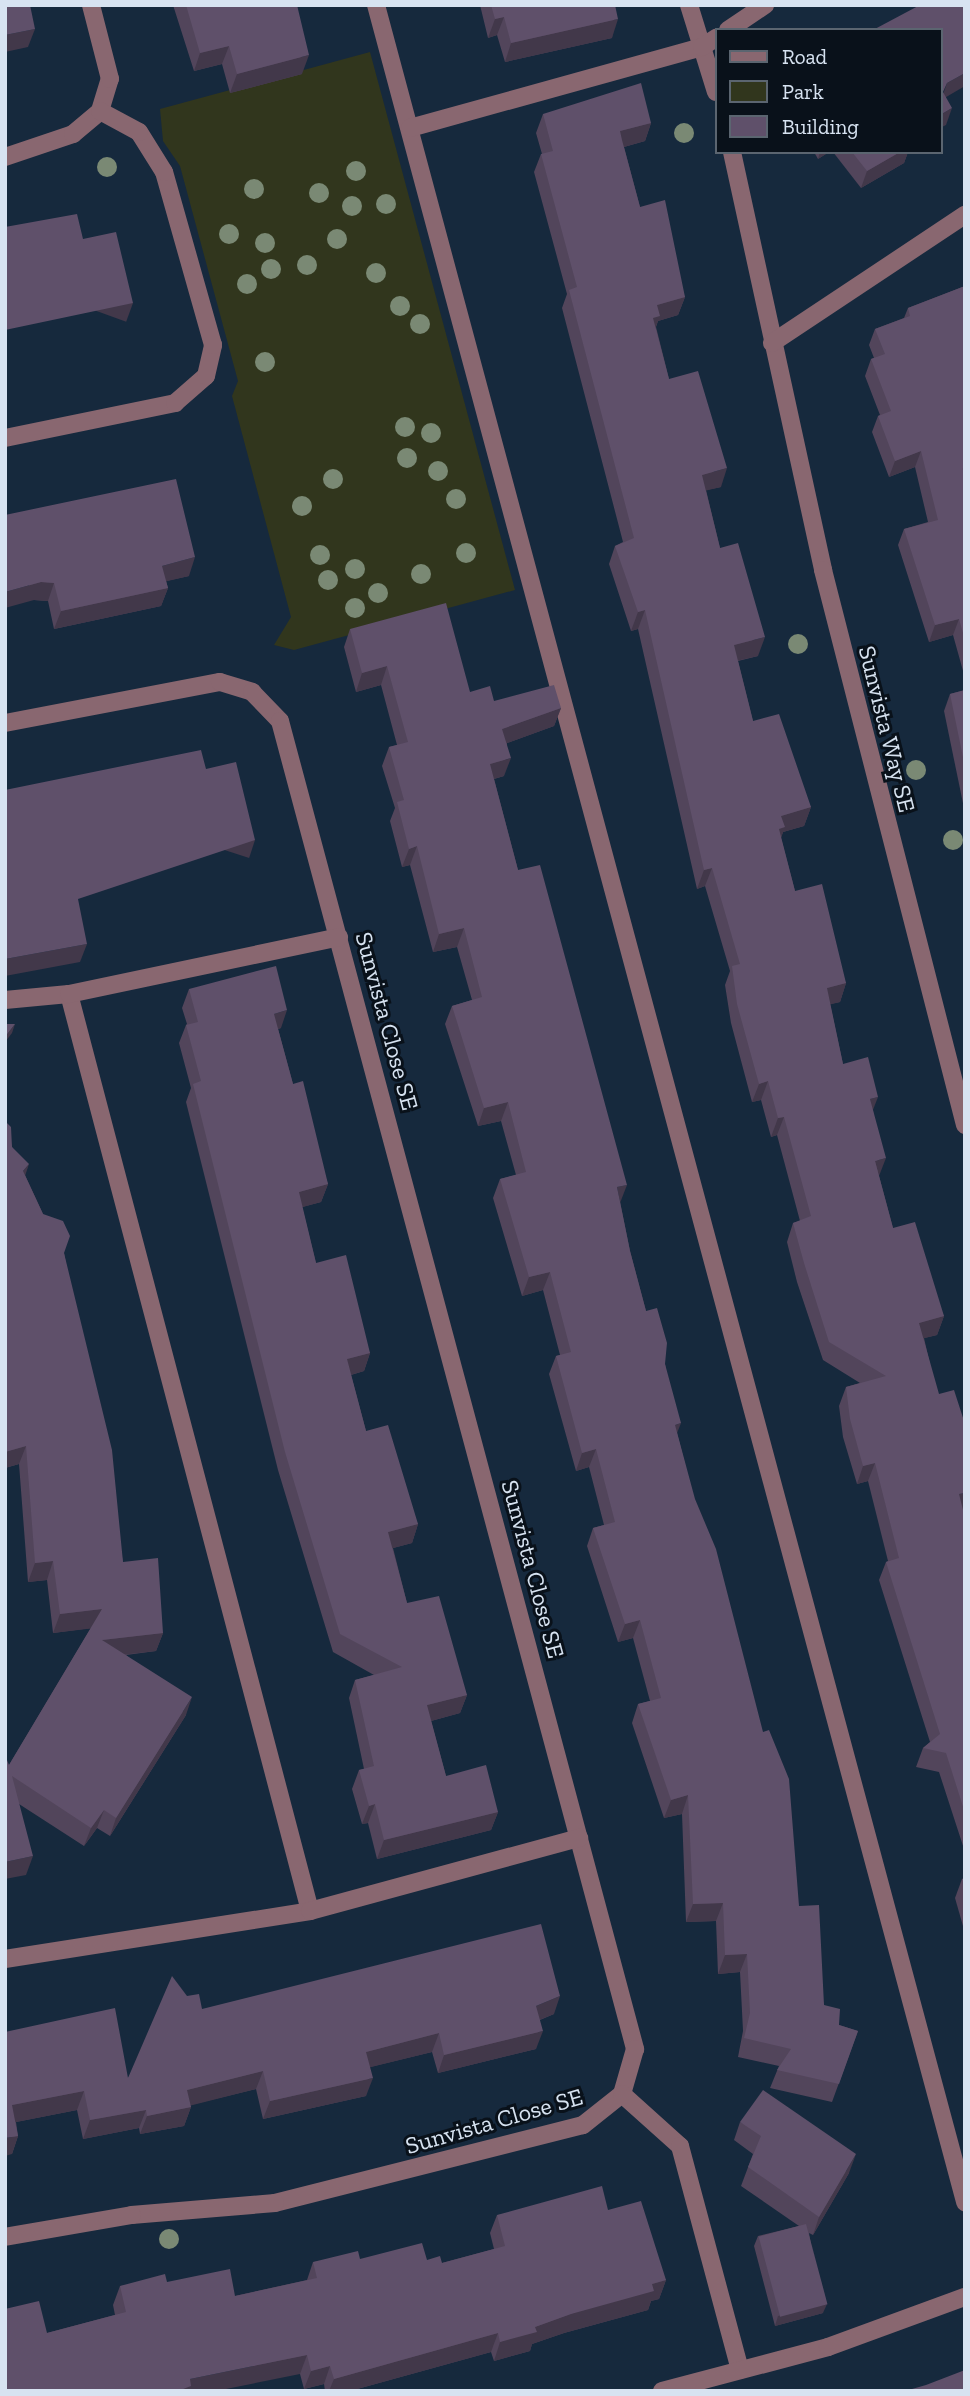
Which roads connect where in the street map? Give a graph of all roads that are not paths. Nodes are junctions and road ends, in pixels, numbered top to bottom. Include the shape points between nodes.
1 (91, 5) edge
2 (376, 5) edge
3 (689, 5) edge
4 (765, 5) edge
5 (731, 28) edge
6 (709, 42) edge
7 (715, 85) edge
8 (100, 111) junction
9 (410, 128) junction
10 (732, 154) edge
11 (5, 157) edge
12 (965, 215) edge
13 (772, 343) junction
14 (5, 438) edge
15 (5, 723) edge
16 (339, 937) junction
17 (69, 994) junction
18 (5, 1000) edge
19 (965, 1125) edge
20 (579, 1838) junction
21 (310, 1911) junction
22 (5, 1959) edge
23 (622, 2094) junction
24 (965, 2202) edge
25 (5, 2238) edge
26 (965, 2297) edge
27 (740, 2370) junction
28 (662, 2391) edge

1 - 8 street via 108,63
2 - 9 street
3 - 6 street
4 - 5 street
6 - 7 street
6 - 9 street
8 - 11 street via 73,134
8 - 14 street via 139,132 164,172 213,345 206,376 175,403
9 - 24 street
10 - 13 street, Sunvista Way SE
12 - 13 street
13 - 19 street, Sunvista Way SE via 878,797
15 - 16 street, Sunvista Close SE via 199,683 253,692 286,736
16 - 17 street
16 - 20 street, Sunvista Close SE
17 - 18 street
17 - 21 street
20 - 21 street
20 - 23 street, Sunvista Close SE via 635,2049
21 - 22 street
23 - 25 street, Sunvista Close SE via 583,2125 346,2188 275,2203 132,2215
23 - 27 street via 680,2146
26 - 27 street via 828,2347
27 - 28 street

